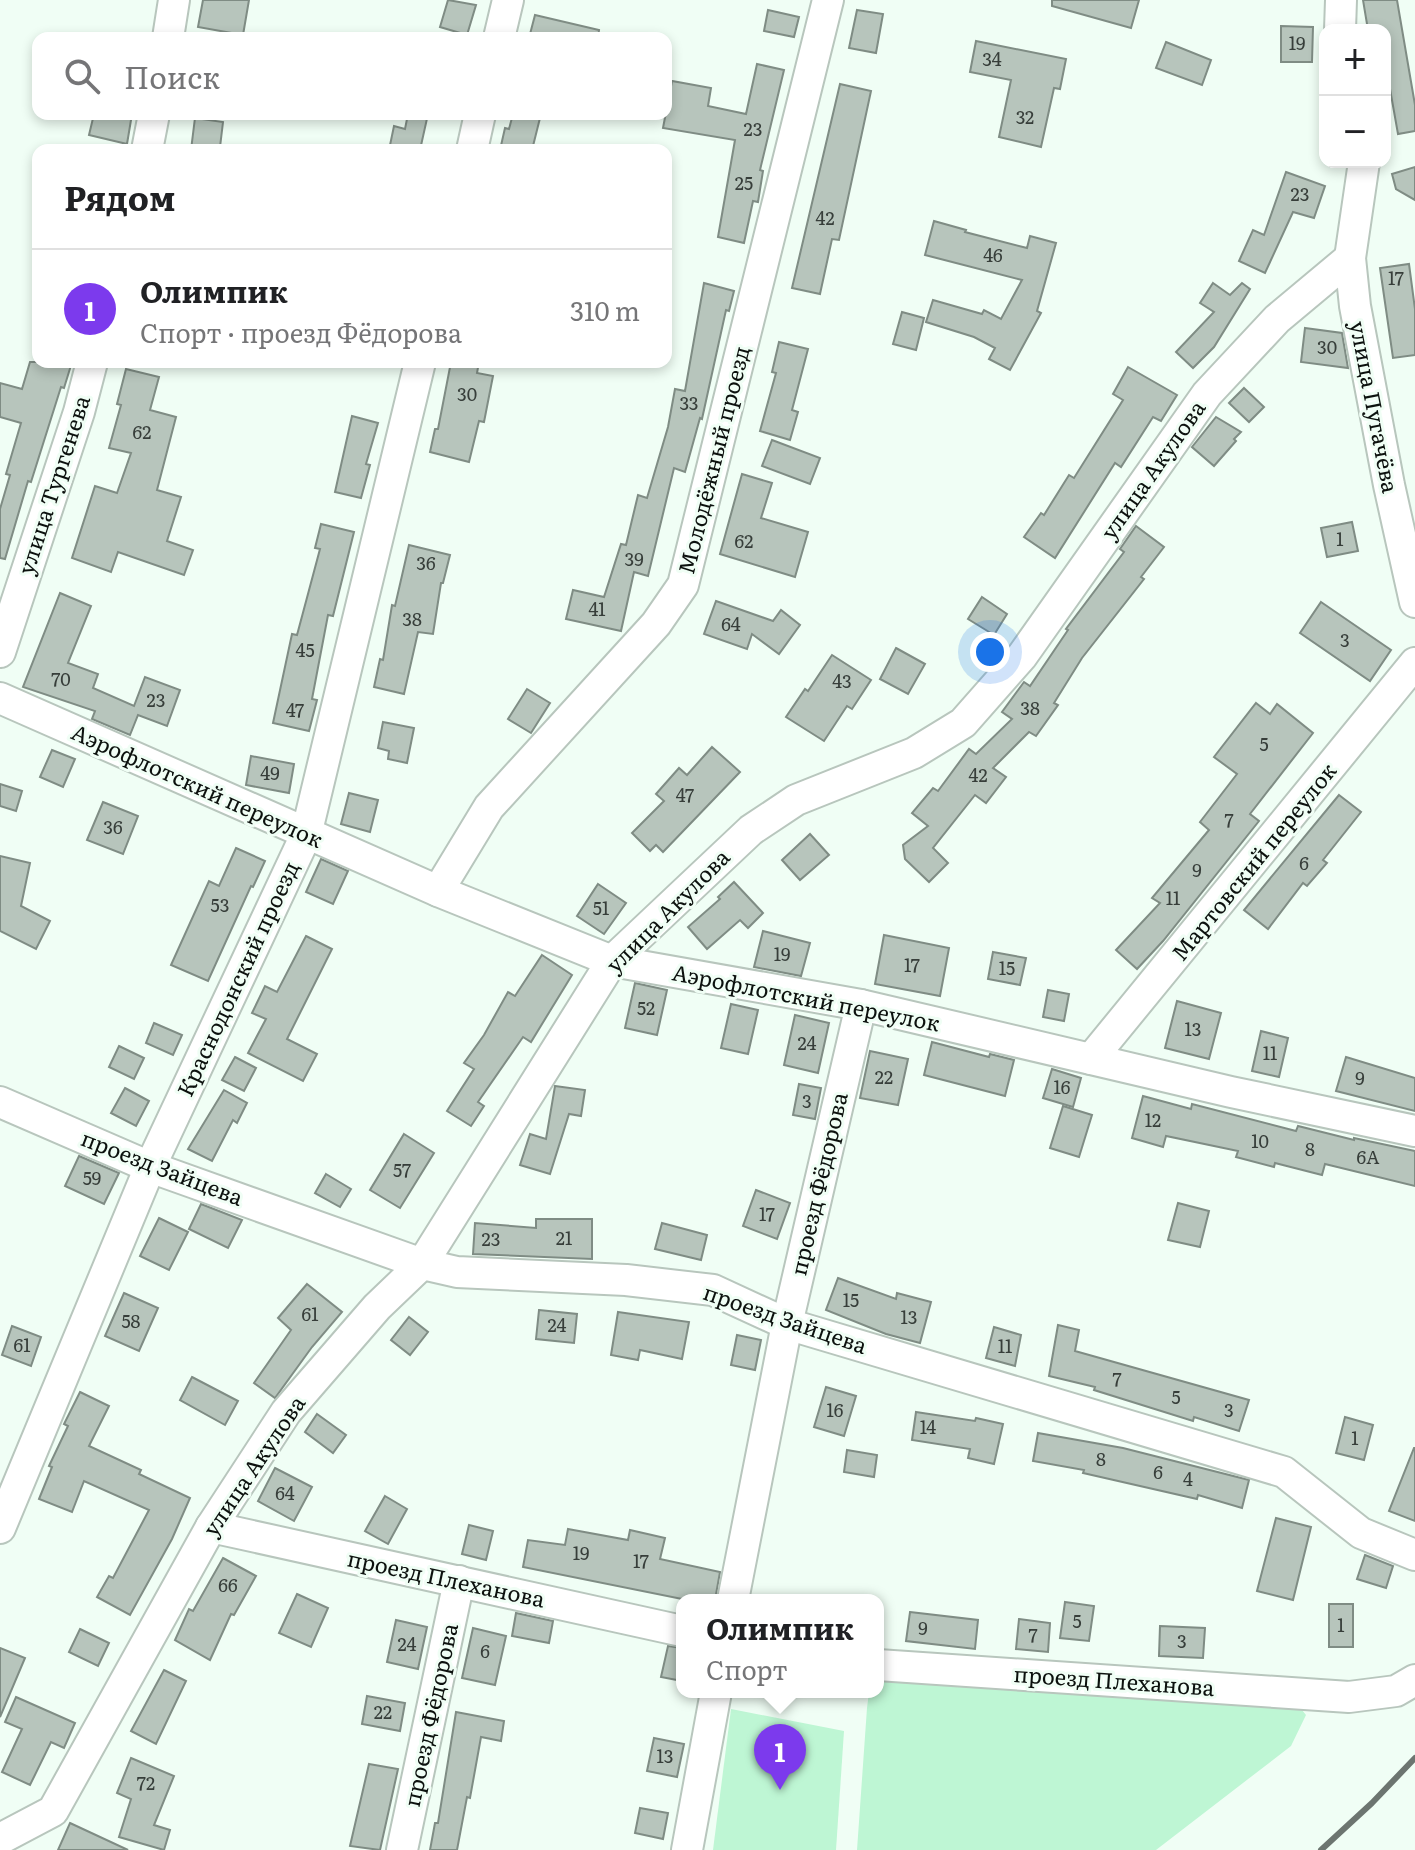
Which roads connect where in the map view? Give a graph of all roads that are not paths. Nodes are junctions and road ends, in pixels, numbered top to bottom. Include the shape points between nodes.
1 (174, 0) edge
2 (508, 0) edge
3 (828, 0) edge
4 (1341, 0) edge
5 (1338, 24) edge
6 (169, 32) edge
7 (500, 32) edge
8 (153, 120) edge
9 (479, 120) edge
10 (148, 144) edge
11 (473, 144) edge
12 (1363, 168) edge
13 (1350, 258) junction
14 (90, 368) edge
15 (419, 368) edge
16 (1415, 602) edge
17 (0, 652) edge
18 (1415, 663) edge
19 (0, 698) edge
20 (306, 835) junction
21 (438, 891) junction
22 (612, 961) junction
23 (861, 1005) junction
24 (1091, 1059) junction
25 (0, 1102) edge
26 (1415, 1131) edge
27 (150, 1167) junction
28 (422, 1264) junction
29 (787, 1324) junction
30 (211, 1527) junction
31 (0, 1528) edge
32 (1415, 1555) edge
33 (459, 1581) junction
34 (734, 1594) edge
35 (676, 1630) edge
36 (884, 1665) edge
37 (1415, 1680) edge
38 (715, 1698) edge
39 (0, 1839) edge
40 (402, 1850) edge
41 (687, 1850) edge

1 - 6 street
2 - 7 street
3 - 21 street, Молодёжный проезд via 683,585 656,624 489,807
4 - 5 street
8 - 10 street
9 - 11 street
12 - 13 street
13 - 16 street, улица Пугачёва
13 - 22 street, улица Акулова via 1277,319 1207,394 1022,656 963,723 914,753 796,800 751,830
14 - 17 street, улица Тургенева
15 - 20 street, Краснодонский проезд
18 - 24 street, Мартовский переулок
19 - 20 street, Аэрофлотский переулок
20 - 21 street, Аэрофлотский переулок
20 - 27 street, Краснодонский проезд
21 - 22 street, Аэрофлотский переулок
22 - 23 street, Аэрофлотский переулок
22 - 28 street, улица Акулова
23 - 24 street, Аэрофлотский переулок
23 - 29 street, проезд Фёдорова
24 - 26 street, Аэрофлотский переулок
25 - 27 street, проезд Зайцева
27 - 28 street, проезд Зайцева
27 - 31 street, Краснодонский проезд
28 - 29 street, проезд Зайцева via 457,1272 713,1290
28 - 30 street, улица Акулова via 377,1307 286,1412
29 - 32 street, проезд Зайцева via 1284,1472 1361,1533
29 - 34 street, проезд Фёдорова
30 - 33 street, проезд Плеханова
30 - 39 street, улица Акулова via 53,1811
33 - 35 street, проезд Плеханова
33 - 40 street, проезд Фёдорова
36 - 37 street, проезд Плеханова via 1349,1697 1396,1691
38 - 41 street

